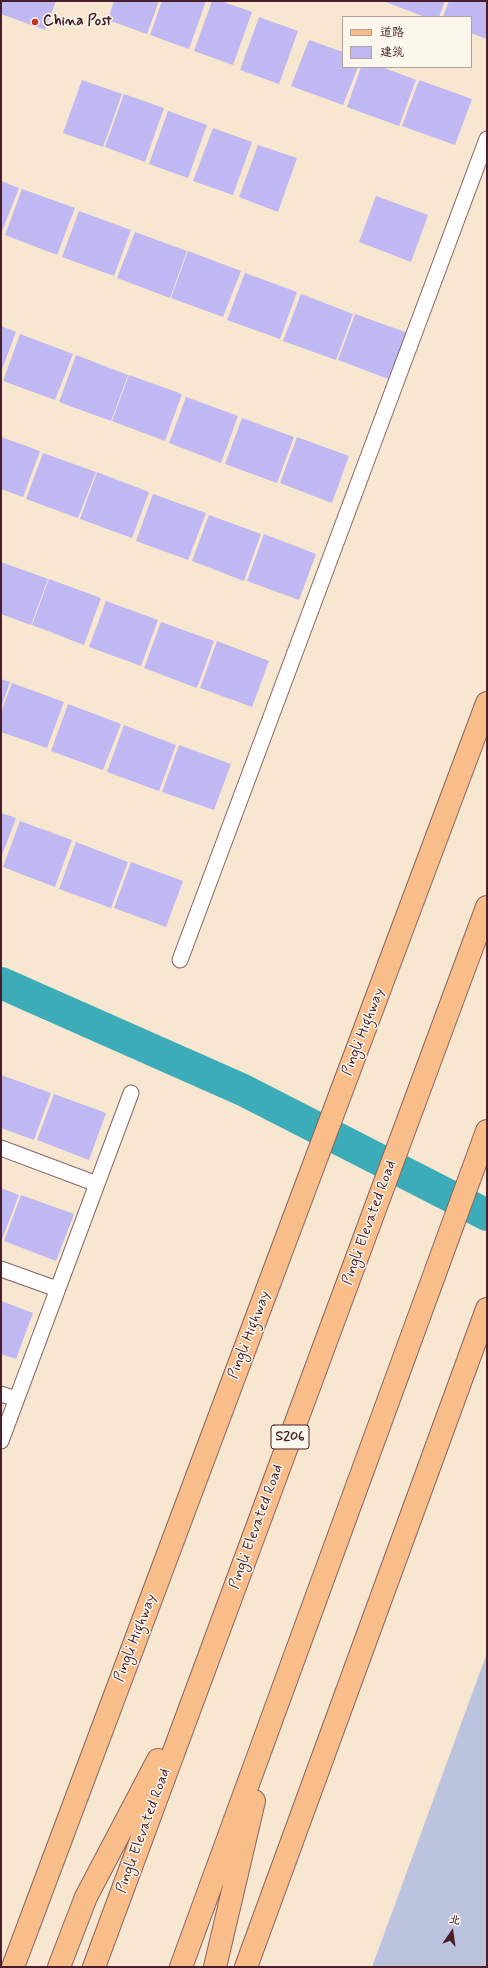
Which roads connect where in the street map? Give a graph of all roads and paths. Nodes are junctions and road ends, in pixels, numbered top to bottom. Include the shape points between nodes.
1 (487, 139) edge
2 (487, 703) edge
3 (487, 907) edge
4 (180, 960) dead end
5 (131, 1093) dead end
6 (487, 1131) edge
7 (1, 1148) edge
8 (97, 1184) junction
9 (1, 1268) edge
10 (57, 1289) junction
11 (487, 1309) edge
12 (1, 1394) edge
13 (16, 1399) junction
14 (1, 1440) edge
15 (200, 1681) junction
16 (277, 1706) junction
17 (13, 1967) edge
18 (59, 1967) edge
19 (94, 1967) edge
20 (181, 1967) edge
21 (216, 1967) edge
22 (246, 1967) edge

1 - 4 lane
2 - 17 main road, Pingli Highway
3 - 15 main road, Pingli Elevated Road / S206
5 - 8 lane
6 - 16 main road
7 - 8 lane
8 - 10 lane
9 - 10 lane
10 - 13 lane
11 - 22 main road
12 - 13 lane
13 - 14 lane
15 - 18 main road via 86,1897
15 - 19 main road, Pingli Elevated Road / S206
16 - 20 main road
16 - 21 main road

